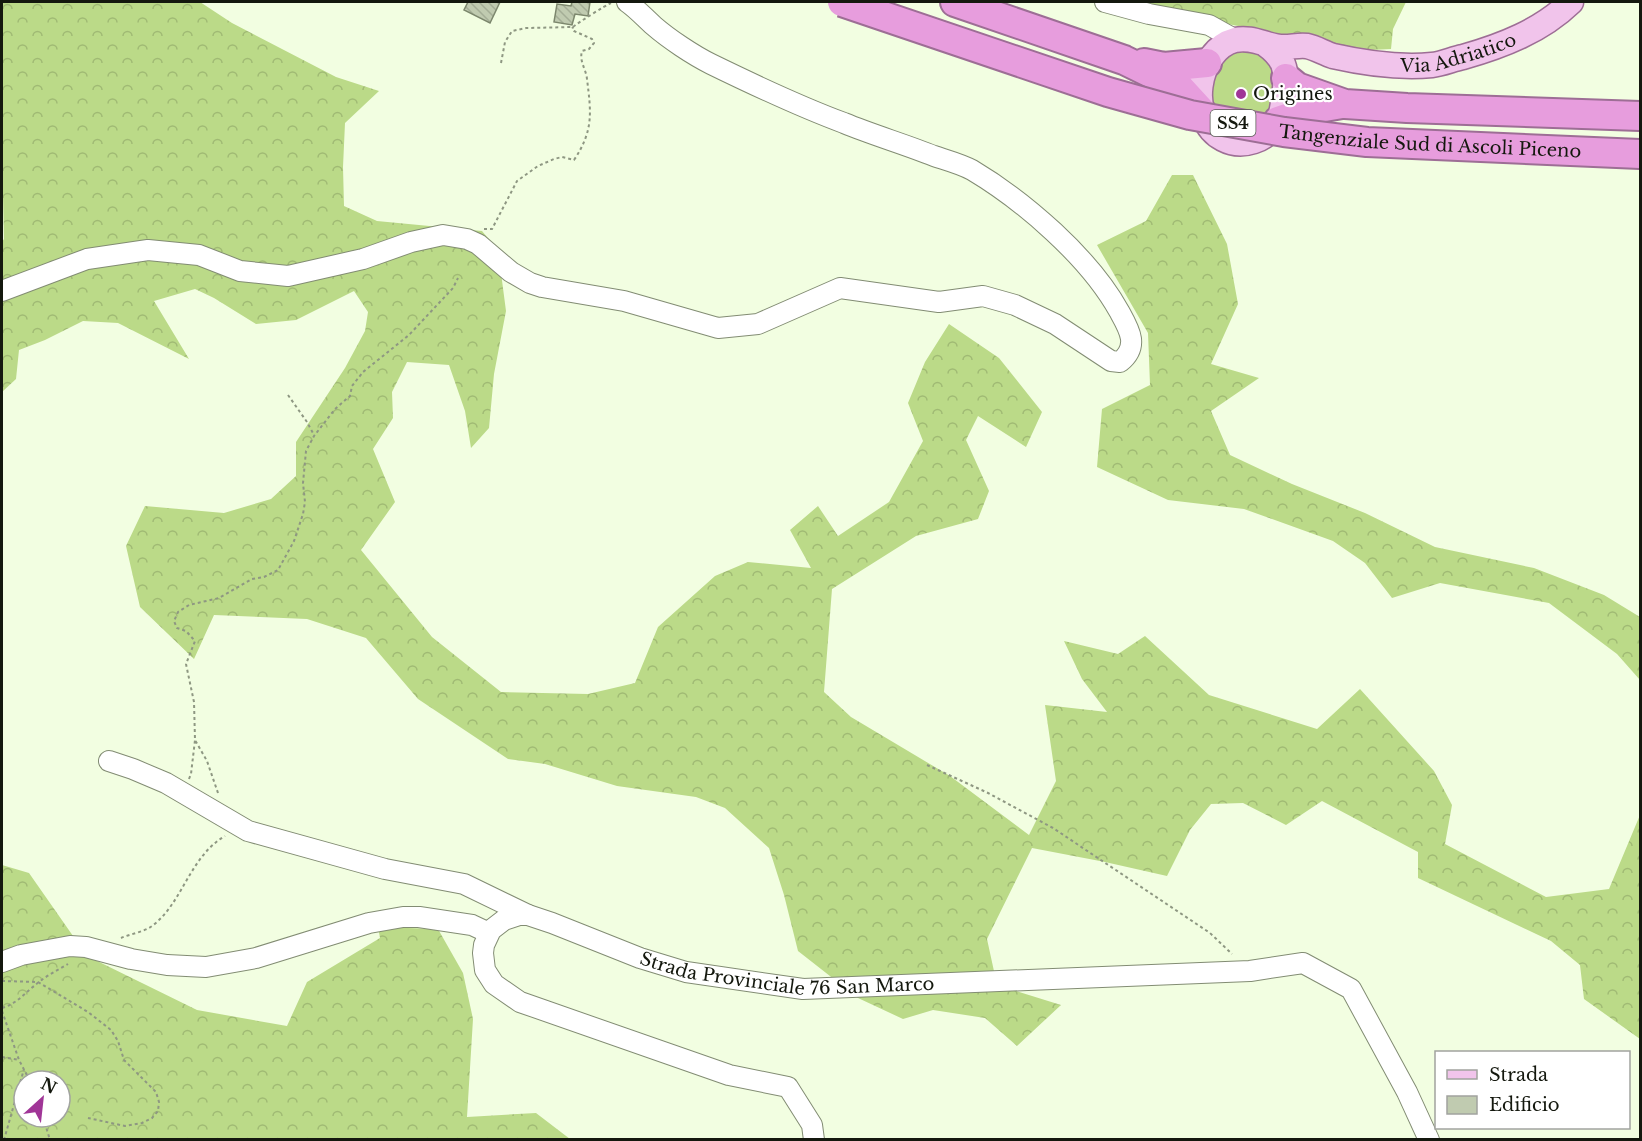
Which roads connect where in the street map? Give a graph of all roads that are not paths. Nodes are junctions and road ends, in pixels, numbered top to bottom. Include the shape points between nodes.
1 (842, 2) edge
2 (955, 2) edge
3 (1105, 2) edge
4 (1571, 2) edge
5 (632, 5) edge
6 (1184, 21) junction
7 (1236, 40) junction
8 (1265, 44) junction
9 (1332, 55) junction
10 (1210, 59) junction
11 (1124, 60) junction
12 (1286, 78) junction
13 (1345, 104) junction
14 (1201, 111) junction
15 (1641, 116) edge
16 (1278, 121) junction
17 (1641, 154) edge
18 (2, 291) edge
19 (109, 761) dead end
20 (528, 915) junction
21 (489, 933) junction
22 (2, 962) edge
23 (814, 1140) edge
24 (1429, 1140) edge

1 - 17 highway, Tangenziale Sud di Ascoli Piceno / SS4, bridge via 1108,92 1190,115 1367,142
2 - 11 highway
3 - 6 street, Via Adriatico
4 - 9 main road, Via Adriatico via 1553,17 1498,47 1433,65 1372,63
5 - 18 street via 655,27 707,62 843,123 970,169 1024,205 1100,282 1125,322 1133,341 1131,350 1120,362 1111,361 1055,324 1015,305 983,296 939,302 840,288 758,324 718,328 624,301 530,283 478,244 454,236 430,237 363,259 288,276 240,271 199,255 148,250 87,259
6 - 7 street, Via Adriatico via 1209,25
6 - 10 street, Via Adriatico via 1210,42
7 - 8 main road, Via Adriatico
7 - 10 main road via 1219,48
8 - 9 main road, Via Adriatico via 1308,46
8 - 12 main road via 1279,57
9 - 12 main road, Via Adriatico via 1303,59
10 - 11 highway via 1164,67
10 - 14 main road
11 - 14 highway via 1179,87
12 - 13 highway via 1303,90
12 - 16 main road
13 - 15 highway
13 - 16 highway via 1313,109
14 - 16 main road via 1209,128 1234,142 1262,138
19 - 20 street, Strada Provinciale 76 San Marco via 166,783 248,831 385,868 464,884
20 - 21 street via 511,916
20 - 24 street, Strada Provinciale 76 San Marco via 686,972 803,989 1250,971 1302,963 1351,989
21 - 22 street via 472,925 419,917 386,919 256,958 206,967 140,961 79,946 60,946
21 - 23 street via 483,953 485,970 494,984 520,1002 729,1075 788,1087 812,1125

